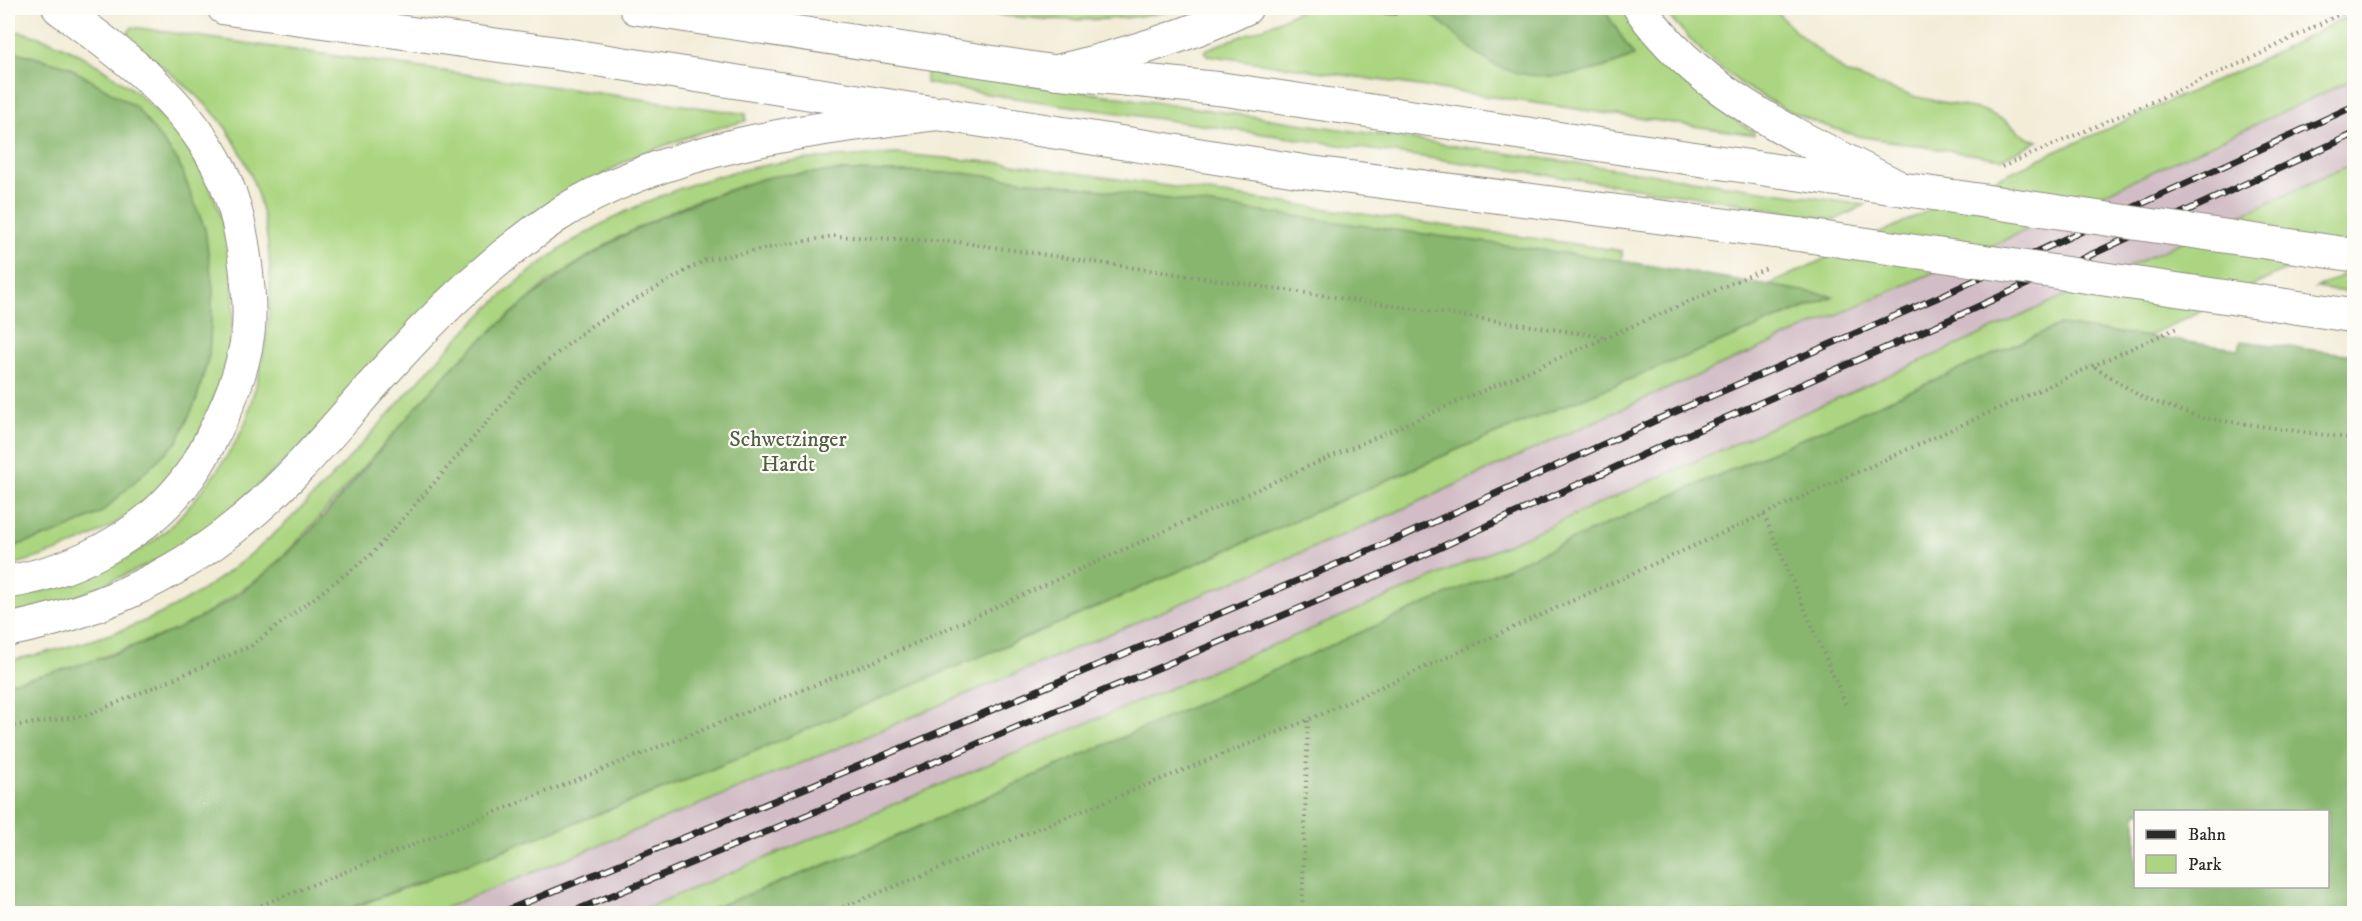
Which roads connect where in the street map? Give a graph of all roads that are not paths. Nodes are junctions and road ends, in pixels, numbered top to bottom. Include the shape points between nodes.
1 (58, 8) edge
2 (224, 8) edge
3 (636, 8) edge
4 (1246, 8) edge
5 (1640, 8) edge
6 (1055, 72) junction
7 (943, 113) junction
8 (1902, 189) junction
9 (2355, 255) edge
10 (2355, 316) edge
11 (8, 582) edge
12 (8, 630) edge

1 - 11 highway via 151,79 216,161 242,242 249,332 242,369 230,401 197,464 163,506 123,539 74,564
2 - 7 highway via 555,53
3 - 6 highway
4 - 6 highway via 1117,56
5 - 8 highway via 1670,44 1742,104
6 - 8 highway via 1222,89
7 - 10 highway, bridge via 1307,172 1802,235
7 - 12 highway via 861,123 724,148 637,175 594,195 520,242 459,293 296,472 237,526 149,583 79,612
8 - 9 highway, bridge

